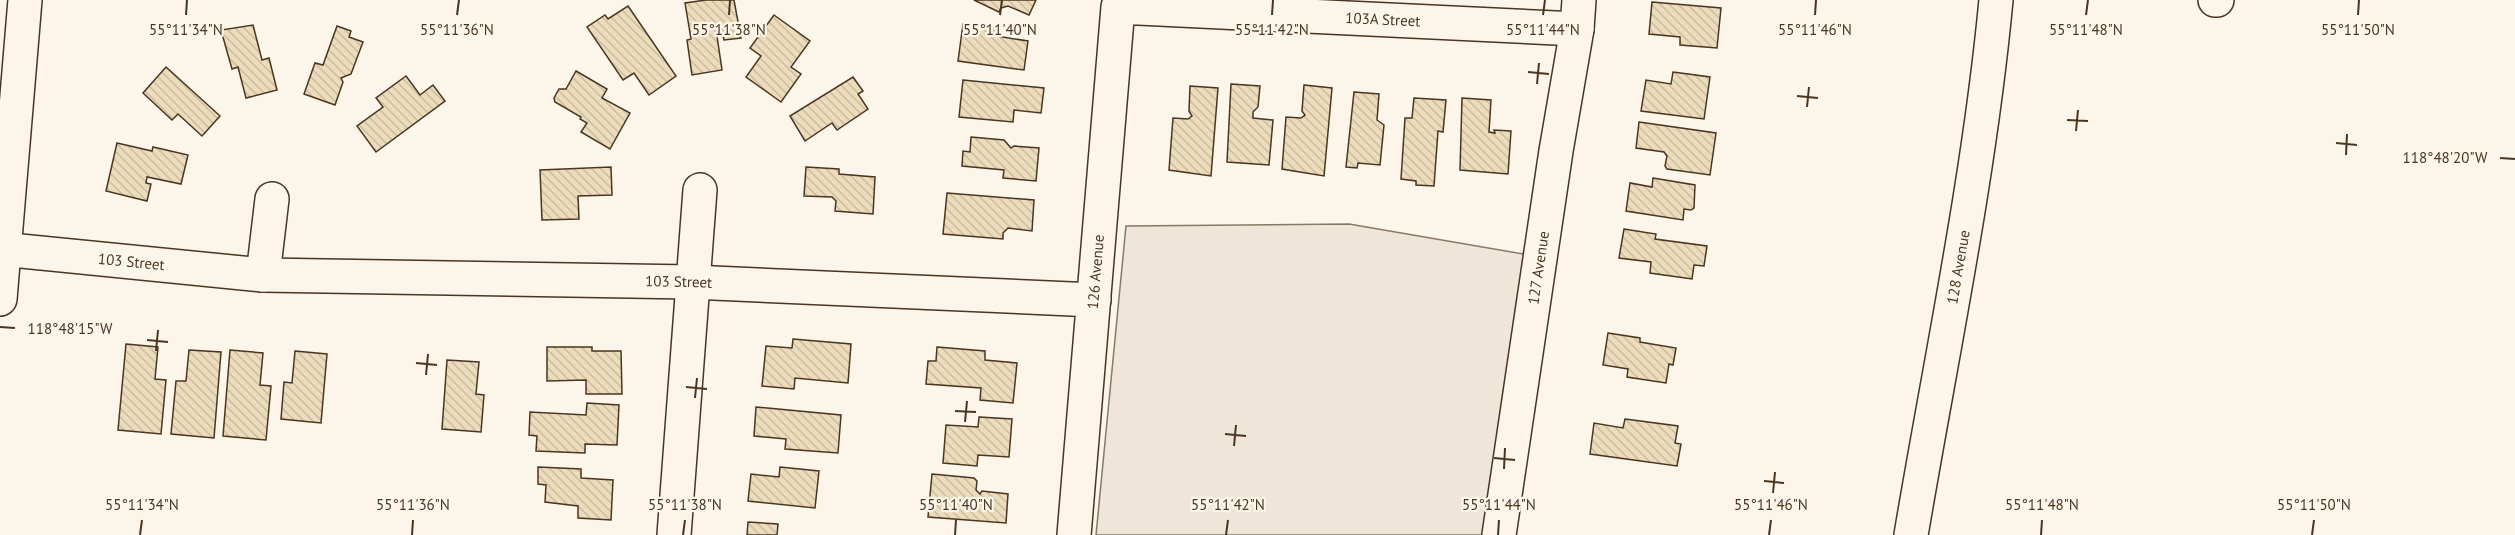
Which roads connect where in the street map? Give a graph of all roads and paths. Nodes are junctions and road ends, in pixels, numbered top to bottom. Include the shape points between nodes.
1 (25, 0) edge
2 (1996, 0) edge
3 (1118, 8) joint
4 (1578, 15) edge
5 (699, 190) dead end
6 (272, 199) dead end
7 (2, 249) edge
8 (263, 275) junction
9 (691, 282) junction
10 (0, 299) edge
11 (1094, 300) junction
12 (674, 535) edge
13 (1074, 535) edge
14 (1500, 535) edge
15 (1911, 535) edge

1 - 7 street
2 - 15 street, 128 Avenue via 1965,228
3 - 4 street, 103A Street
3 - 11 street, 126 Avenue
4 - 14 street, 127 Avenue
5 - 9 street
6 - 8 street
7 - 8 street, 103 Street
7 - 10 street
8 - 9 street, 103 Street
9 - 11 street, 103 Street
9 - 12 street
11 - 13 street, 126 Avenue

